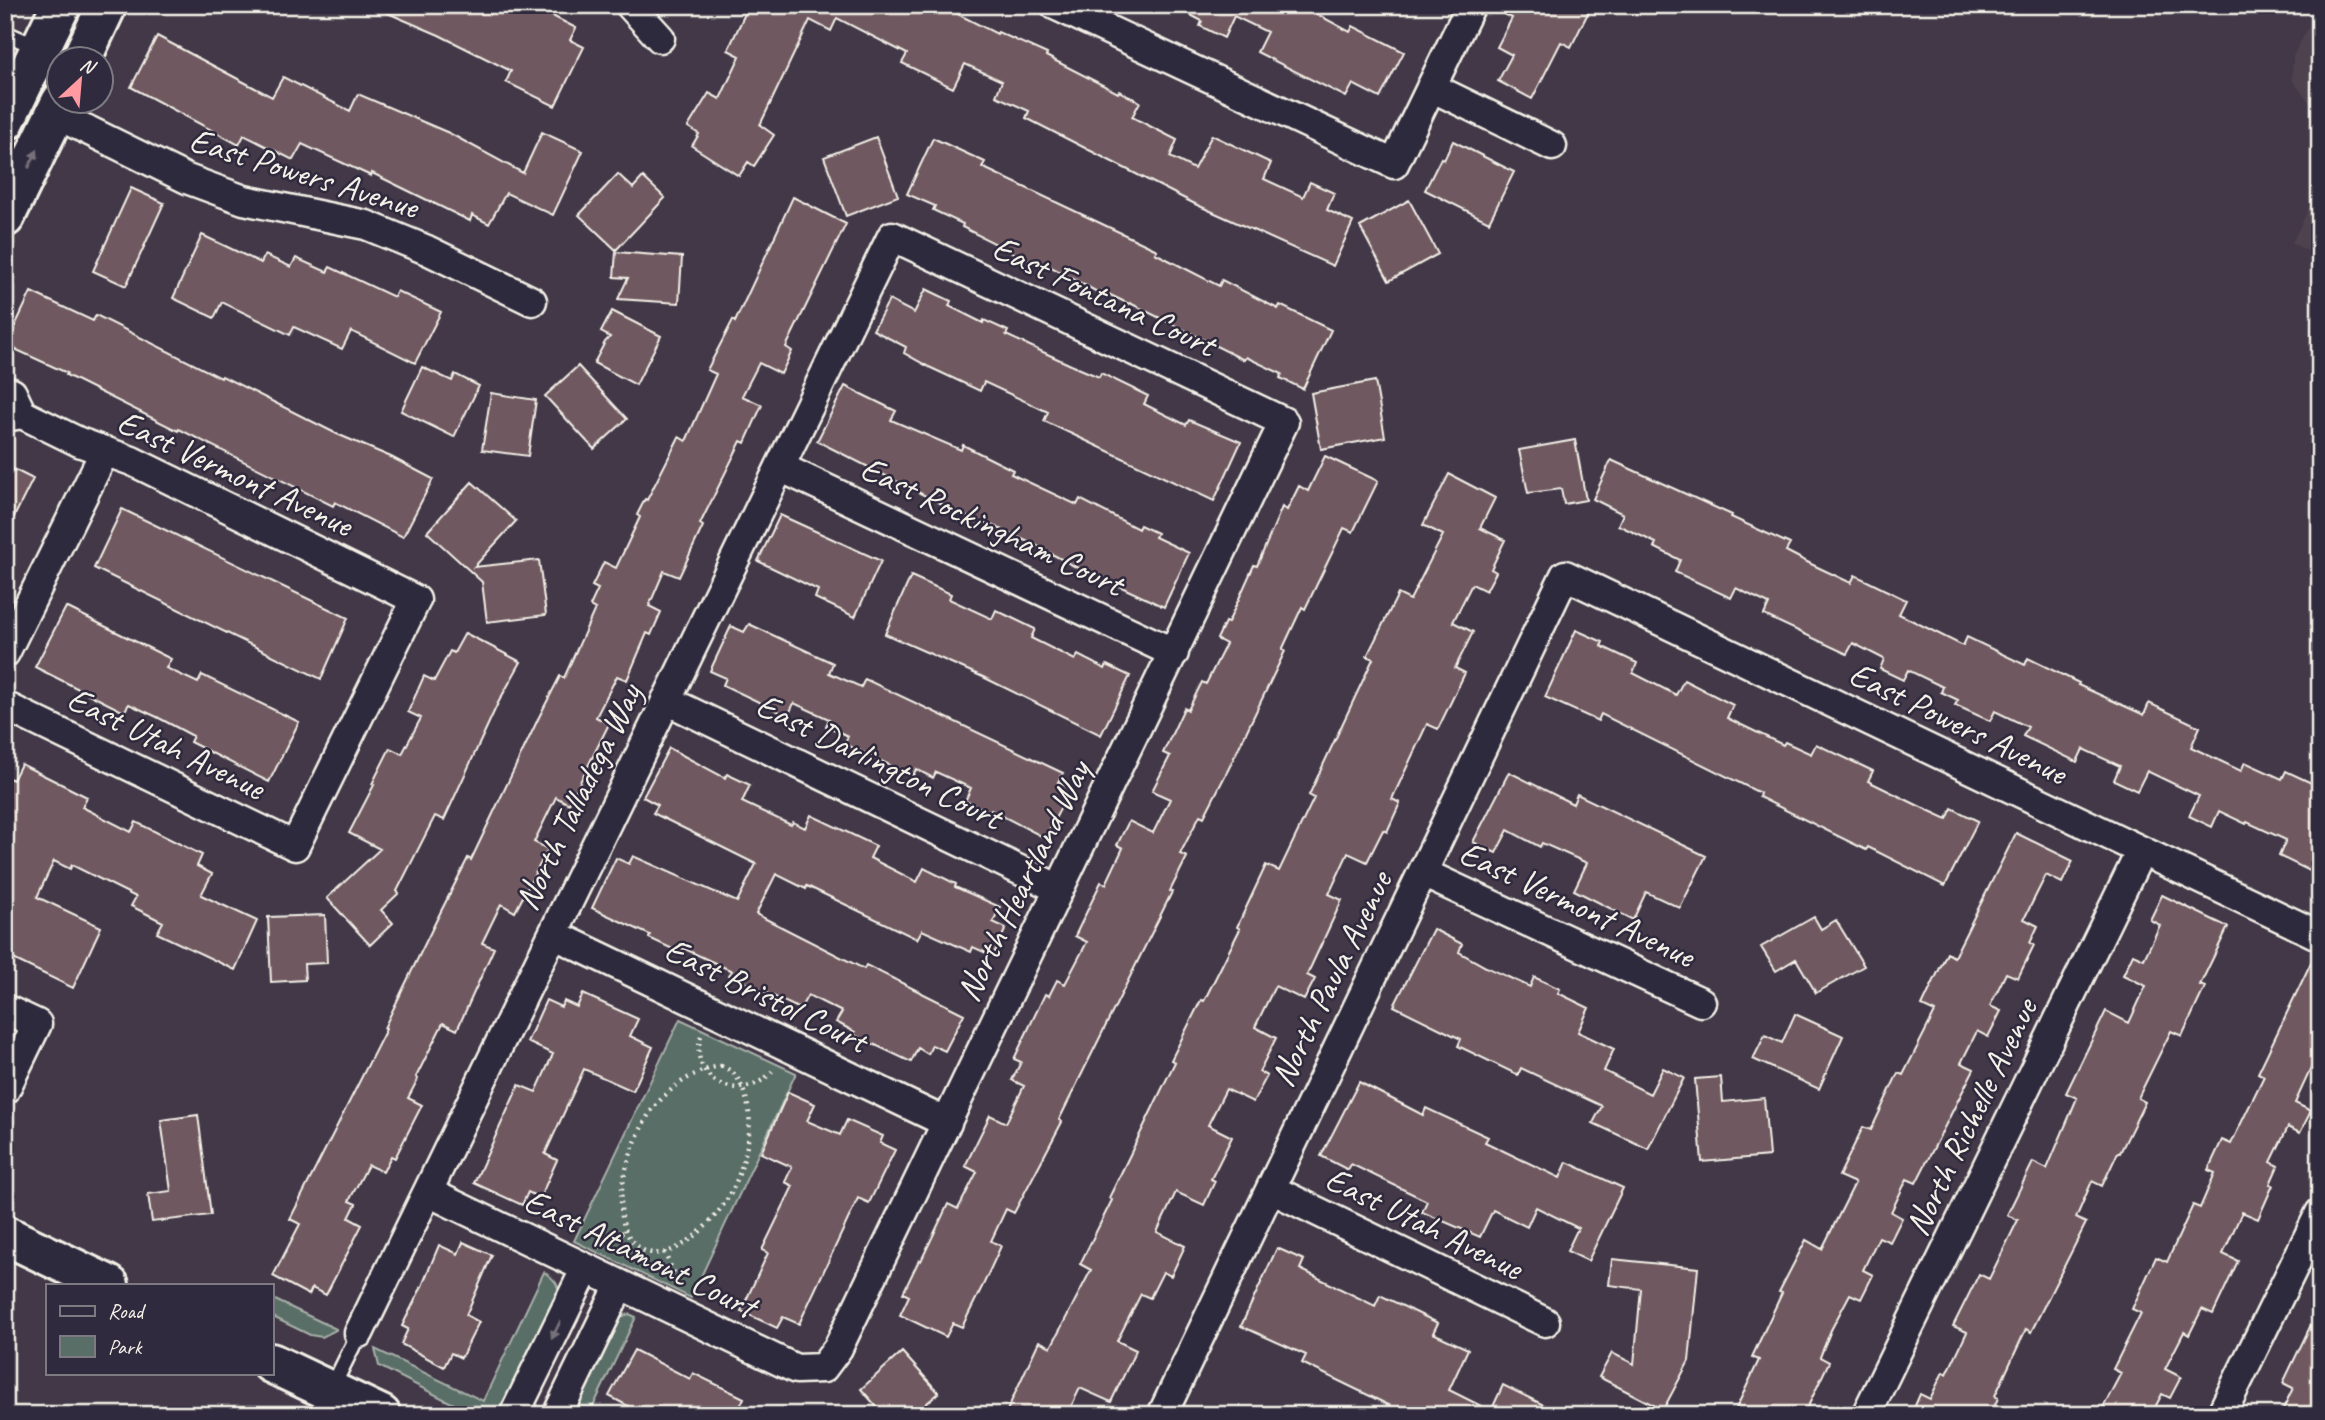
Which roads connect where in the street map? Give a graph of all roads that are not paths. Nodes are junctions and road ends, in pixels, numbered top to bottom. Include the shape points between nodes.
1 (61, 5) edge
2 (107, 5) edge
3 (630, 5) edge
4 (1055, 5) edge
5 (1471, 5) edge
6 (5, 33) edge
7 (660, 38) dead end
8 (88, 46) edge
9 (41, 48) junction
10 (1431, 87) junction
11 (54, 116) edge
12 (73, 116) edge
13 (5, 121) edge
14 (1552, 146) dead end
15 (5, 217) edge
16 (892, 236) joint
17 (532, 301) dead end
18 (5, 390) edge
19 (14, 416) edge
20 (1284, 422) joint
21 (105, 451) junction
22 (780, 467) junction
23 (1565, 575) joint
24 (5, 653) edge
25 (1174, 653) junction
26 (666, 700) junction
27 (5, 706) edge
28 (295, 846) joint
29 (2141, 851) junction
30 (1423, 873) junction
31 (1059, 889) junction
32 (553, 934) junction
33 (2320, 936) edge
34 (1701, 1002) dead end
35 (5, 1009) edge
36 (5, 1090) edge
37 (947, 1123) junction
38 (1271, 1189) junction
39 (428, 1192) junction
40 (2320, 1213) edge
41 (5, 1236) edge
42 (591, 1260) junction
43 (107, 1284) edge
44 (620, 1285) junction
45 (1545, 1322) dead end
46 (359, 1333) joint
47 (540, 1362) junction
48 (273, 1364) edge
49 (823, 1368) joint
50 (574, 1378) junction
51 (331, 1391) junction
52 (381, 1415) edge
53 (514, 1415) edge
54 (557, 1415) edge
55 (1163, 1415) edge
56 (1866, 1415) edge
57 (2221, 1415) edge

1 - 9 main road
2 - 8 main road
3 - 7 street
4 - 10 street via 1394,164
5 - 10 street
6 - 9 lane
9 - 13 main road
10 - 14 street
15 -> 11 main road
12 - 17 street, East Powers Avenue via 187,179 244,200 366,225
16 - 20 street, East Fontana Court
16 - 22 street, North Talladega Way
18 - 19 street, East Vermont Avenue via 12,393
19 - 21 street, East Vermont Avenue
20 - 25 street, North Heartland Way
21 - 24 street
21 - 28 street, East Vermont Avenue via 416,600
22 - 25 street, East Rockingham Court
22 - 26 street, North Talladega Way
23 - 29 street, East Powers Avenue
23 - 30 street, North Paula Avenue
25 - 31 street, North Heartland Way
26 - 31 street, East Darlington Court
26 - 32 street, North Talladega Way
27 - 28 street, East Utah Avenue
29 - 33 street, East Powers Avenue
29 - 56 street, North Richelle Avenue
30 - 34 street, East Vermont Avenue
30 - 38 street, North Paula Avenue
31 - 37 street, North Heartland Way
32 - 37 street, East Bristol Court
32 - 39 street, North Talladega Way
35 - 36 street via 37,1024
37 - 49 street, North Heartland Way via 838,1348
38 - 45 street, East Utah Avenue
38 - 55 street, North Paula Avenue
39 - 42 street, East Altamont Court
39 - 46 street, North Talladega Way
40 - 57 street
41 - 43 main road
42 - 44 street, East Altamont Court
42 -> 47 street
44 - 49 street, East Altamont Court via 796,1369
44 - 50 street
46 - 51 lane, North Talladega Way
47 - 50 street
47 - 53 street
48 - 51 main road
50 - 54 street
51 - 52 main road

